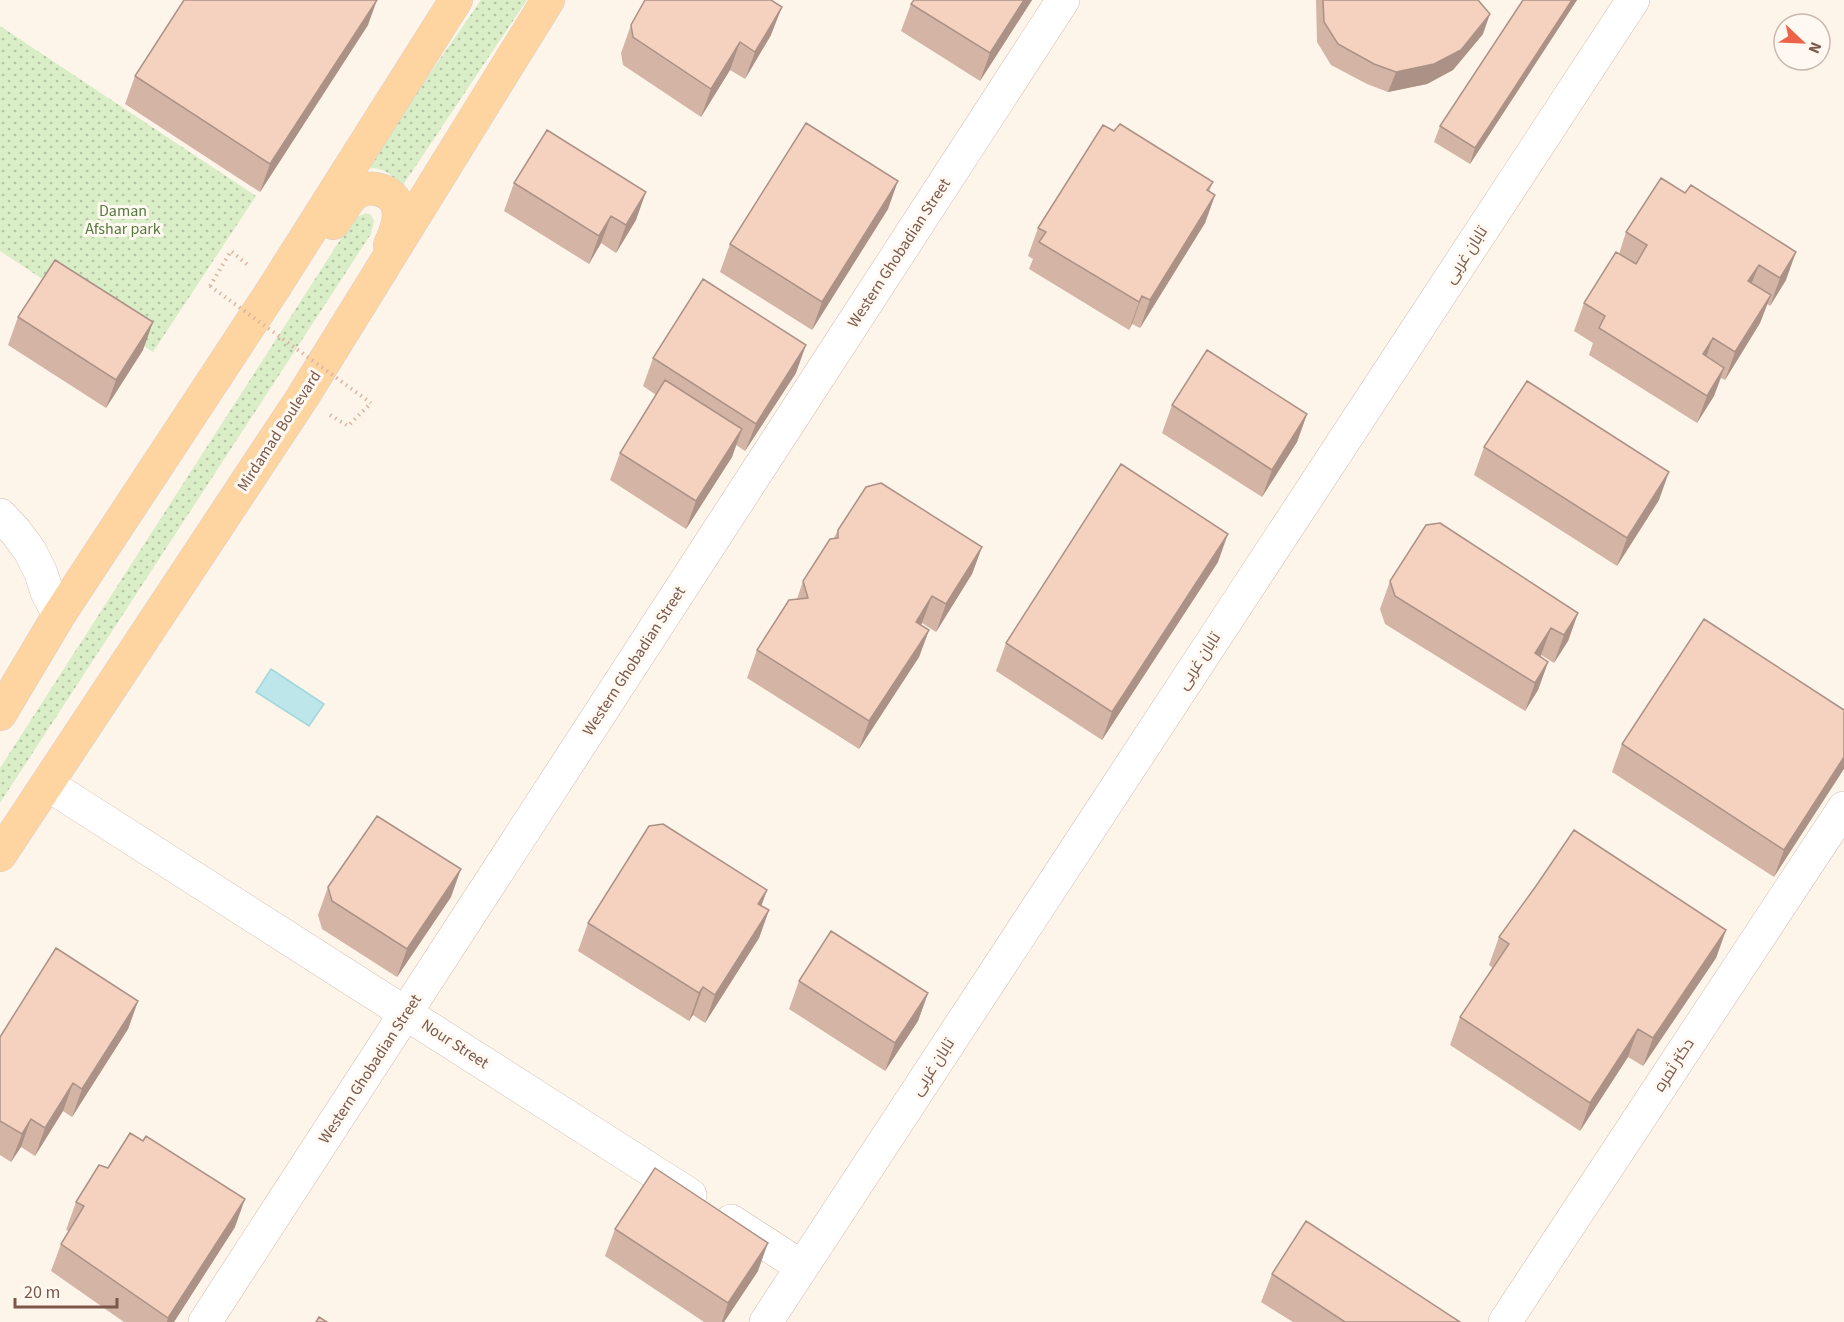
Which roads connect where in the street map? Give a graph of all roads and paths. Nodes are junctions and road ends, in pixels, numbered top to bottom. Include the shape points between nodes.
1 (456, 0) edge
2 (548, 0) edge
3 (1063, 0) edge
4 (1633, 0) edge
5 (231, 250) dead end
6 (376, 277) junction
7 (274, 288) junction
8 (348, 426) dead end
9 (0, 515) edge
10 (59, 615) junction
11 (0, 714) edge
12 (47, 784) junction
13 (1844, 808) edge
14 (0, 855) edge
15 (406, 1013) junction
16 (802, 1267) junction
17 (205, 1322) edge
18 (765, 1322) edge
19 (1505, 1322) edge

1 - 7 main road
2 - 6 main road, Mirdamad Boulevard
3 - 15 street, Western Ghobadian Street
4 - 16 street, تابان غربی
5 - 8 path, bridge via 210,286 371,403
6 - 7 main road via 393,239 399,210 389,195 373,188 356,193 309,253
6 - 12 main road, Mirdamad Boulevard via 302,398
7 - 10 main road
9 - 10 street via 30,551
10 - 11 main road
12 - 14 main road, Mirdamad Boulevard
12 - 15 street, Nour Street
13 - 19 street, دکتر ثمره
15 - 16 street, Nour Street
15 - 17 street, Western Ghobadian Street
16 - 18 street, تابان غربی

